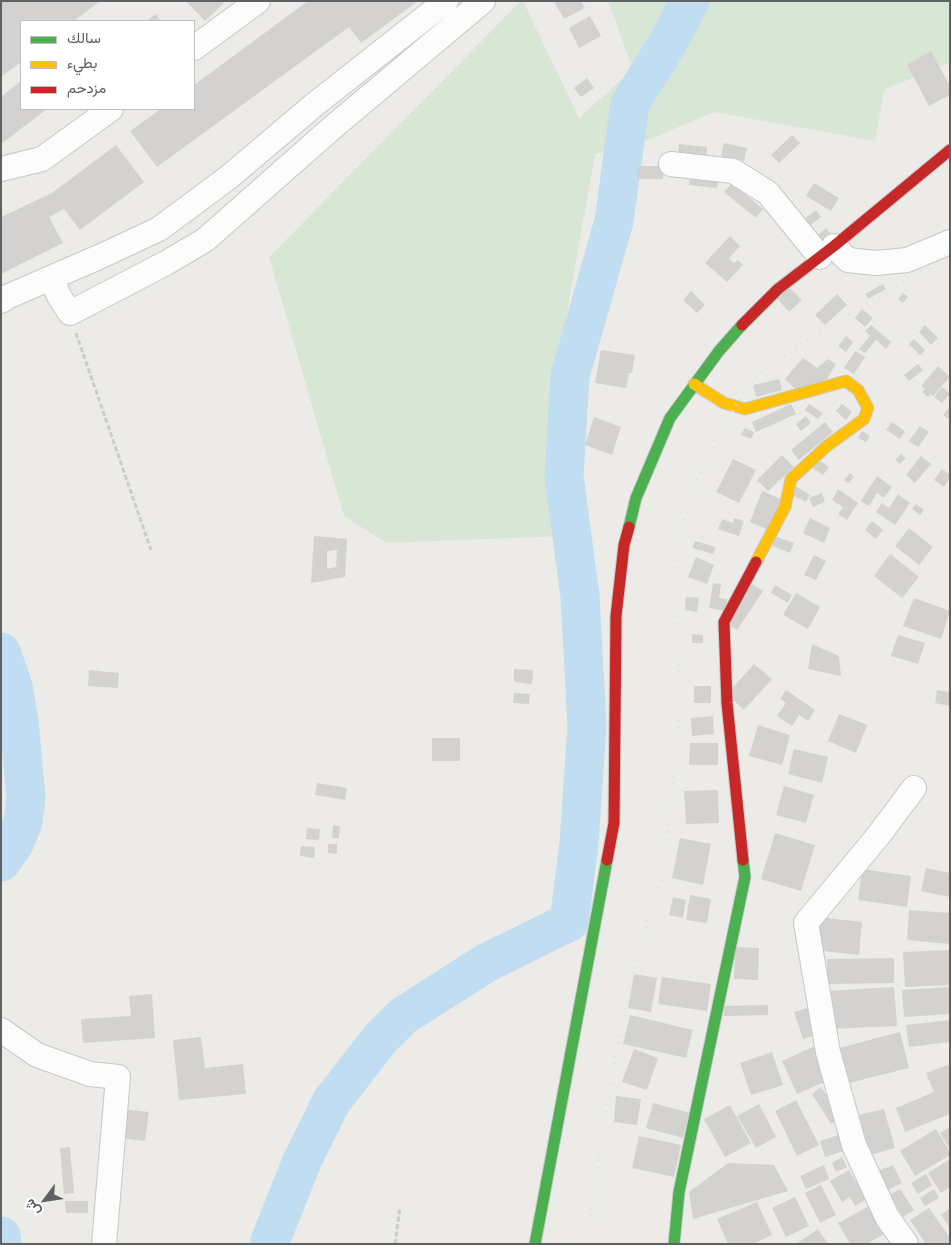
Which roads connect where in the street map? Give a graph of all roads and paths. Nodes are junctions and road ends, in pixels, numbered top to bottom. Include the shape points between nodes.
1 (258, 1) edge
2 (446, 1) edge
3 (483, 1) edge
4 (195, 47) edge
5 (110, 110) edge
6 (950, 150) edge
7 (671, 164) dead end
8 (1, 169) edge
9 (950, 242) edge
10 (827, 251) junction
11 (62, 299) junction
12 (1, 301) edge
13 (694, 384) junction
14 (151, 550) dead end
15 (914, 788) dead end
16 (1, 1030) edge
17 (400, 1207) dead end
18 (104, 1244) edge
19 (395, 1244) edge
20 (534, 1244) edge
21 (674, 1244) edge
22 (906, 1244) edge

1 - 4 street
2 - 11 street via 314,105 229,178
3 - 11 street via 205,240 166,263
5 - 8 street via 42,159
6 - 10 main road
7 - 10 street via 733,171 768,193 797,226
9 - 10 street via 907,260 876,263 848,260
10 - 13 main road via 778,289 747,319
11 - 12 street via 7,297
11 - 14 path
13 - 20 main road via 670,418 636,498 624,545 616,616 614,823
13 - 21 main road via 724,403 746,409 846,381 858,390 868,408 864,419 827,446 791,479 785,507 724,622 727,703 745,877 679,1192
15 - 22 street via 806,923 828,1052 854,1145 887,1217
16 - 18 street via 37,1055 90,1074 118,1077
17 - 19 path

